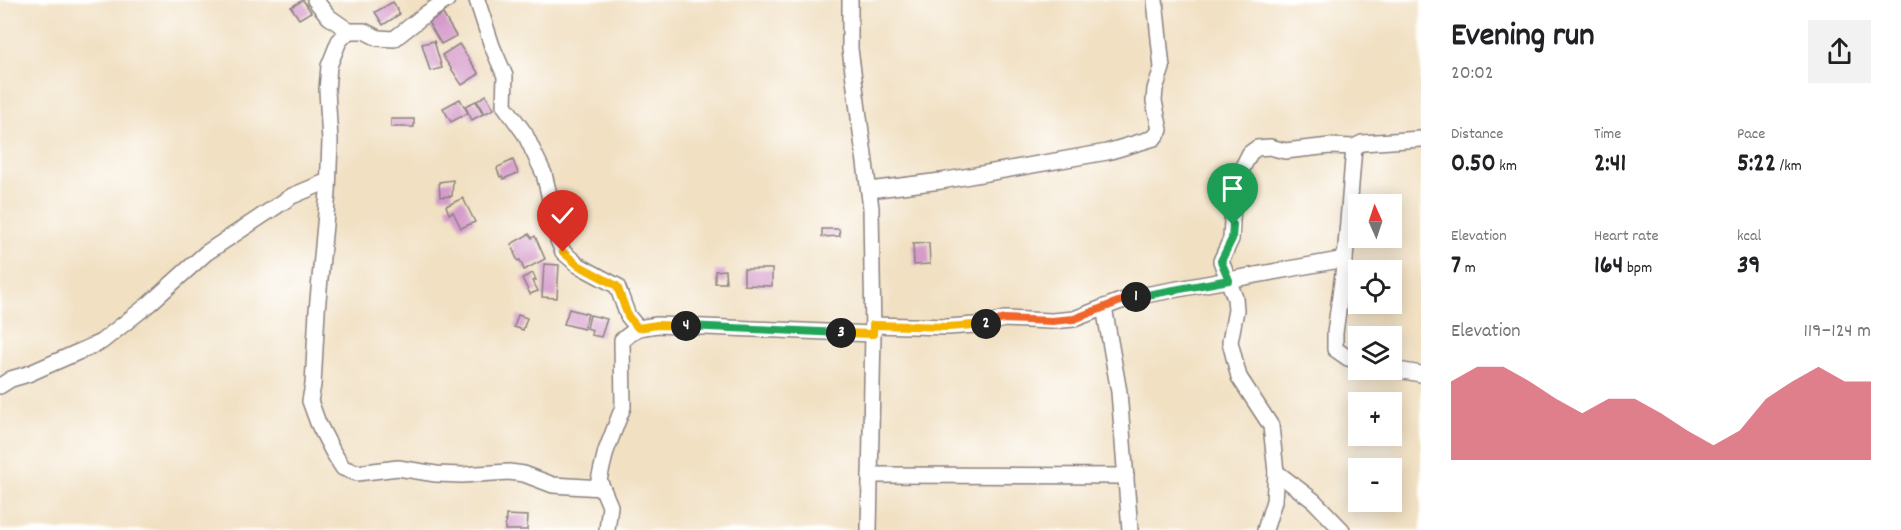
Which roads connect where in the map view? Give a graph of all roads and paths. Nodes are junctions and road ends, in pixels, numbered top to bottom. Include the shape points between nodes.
1 (315, 0) edge
2 (447, 0) edge
3 (477, 0) edge
4 (850, 0) edge
5 (1155, 0) edge
6 (349, 31) junction
7 (1421, 139) edge
8 (1354, 147) junction
9 (328, 181) junction
10 (869, 190) junction
11 (1345, 259) junction
12 (1229, 280) junction
13 (1104, 307) junction
14 (638, 328) junction
15 (873, 329) junction
16 (1348, 358) edge
17 (1402, 371) edge
18 (1421, 374) edge
19 (0, 386) edge
20 (1276, 472) junction
21 (870, 475) junction
22 (1126, 476) junction
23 (602, 488) junction
24 (608, 530) edge
25 (869, 530) edge
26 (1130, 530) edge
27 (1265, 530) edge
28 (1342, 530) edge

1 - 6 street via 328,18
2 - 6 street via 394,39
3 - 14 street via 505,76 504,105 525,134 544,174 563,252 578,265 617,286 628,316
4 - 10 street via 850,49
5 - 10 street via 1162,68 1154,101 1160,130 1154,138 1063,161
6 - 9 street via 339,41 329,66
7 - 8 street via 1362,143
8 - 11 street
8 - 12 street via 1285,151 1270,147 1250,153 1234,184 1232,239 1221,261
9 - 19 street via 292,196 206,253 101,342
9 - 23 street via 310,401 343,468 357,473 398,468 462,475 509,472 553,485
10 - 15 street
11 - 12 street
11 - 16 street via 1335,349
12 - 13 street
12 - 20 street via 1236,310 1230,342 1233,358 1239,377 1272,426
13 - 15 street via 1074,319 1004,319 988,324
13 - 22 street via 1119,392
14 - 15 street via 657,325
14 - 23 street via 622,340 623,407 606,451 599,480
15 - 21 street
17 - 18 street
20 - 27 street via 1274,501
20 - 28 street via 1314,501
21 - 22 street
21 - 25 street
22 - 26 street
23 - 24 street via 610,506

